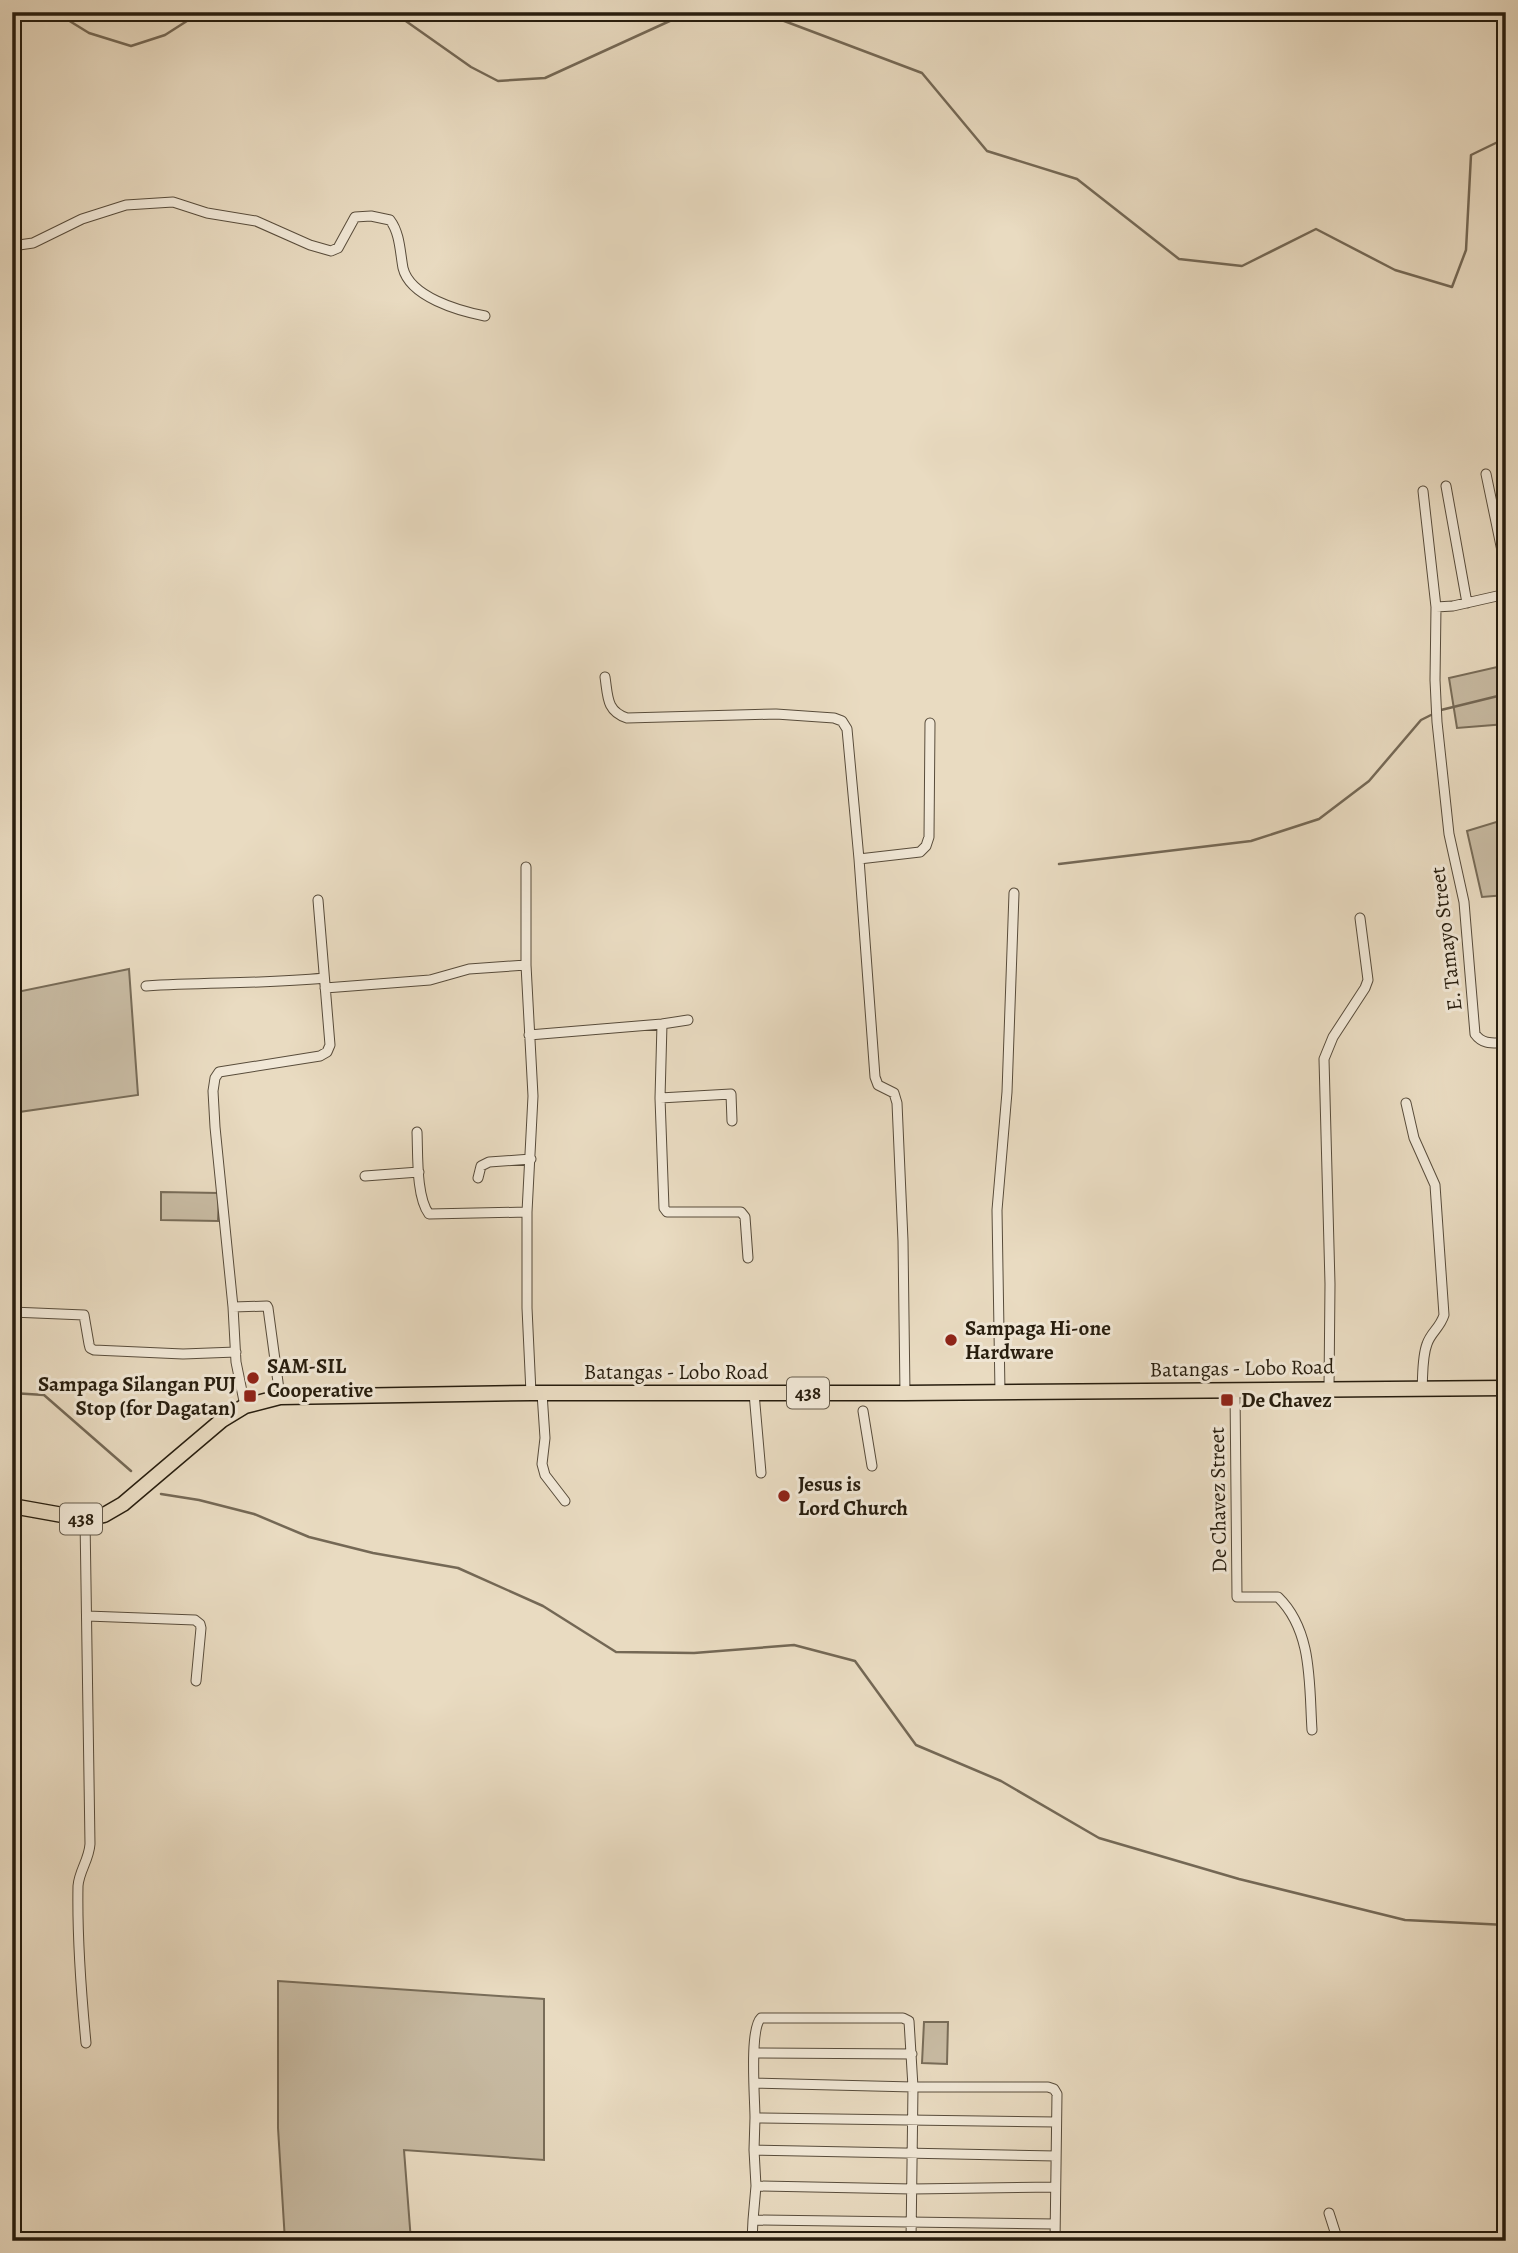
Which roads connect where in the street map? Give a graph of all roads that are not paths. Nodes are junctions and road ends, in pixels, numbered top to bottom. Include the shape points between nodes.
1 (12, 246) edge
2 (485, 316) dead end
3 (1486, 474) dead end
4 (1446, 486) dead end
5 (1423, 491) dead end
6 (1506, 570) edge
7 (1506, 594) edge
8 (1467, 603) junction
9 (1436, 607) junction
10 (605, 677) dead end
11 (930, 723) dead end
12 (859, 859) junction
13 (526, 867) dead end
14 (1014, 893) dead end
15 (318, 900) dead end
16 (1360, 918) dead end
17 (526, 965) junction
18 (324, 978) junction
19 (146, 986) dead end
20 (325, 988) junction
21 (688, 1020) dead end
22 (662, 1024) junction
23 (529, 1035) junction
24 (1506, 1043) edge
25 (660, 1098) junction
26 (1406, 1104) dead end
27 (732, 1121) dead end
28 (416, 1132) dead end
29 (531, 1159) junction
30 (419, 1172) junction
31 (365, 1176) dead end
32 (478, 1178) dead end
33 (527, 1212) junction
34 (748, 1258) dead end
35 (233, 1307) junction
36 (12, 1312) edge
37 (236, 1352) junction
38 (1329, 1388) junction
39 (1506, 1388) edge
40 (1422, 1389) junction
41 (1235, 1390) junction
42 (1000, 1392) junction
43 (537, 1393) junction
44 (754, 1393) junction
45 (905, 1393) junction
46 (280, 1397) junction
47 (864, 1403) junction
48 (245, 1406) junction
49 (872, 1466) dead end
50 (761, 1473) dead end
51 (565, 1501) dead end
52 (12, 1506) edge
53 (85, 1519) junction
54 (87, 1616) junction
55 (196, 1681) dead end
56 (1312, 1730) dead end
57 (86, 2043) dead end
58 (754, 2053) junction
59 (912, 2054) junction
60 (755, 2083) junction
61 (914, 2087) junction
62 (755, 2118) junction
63 (912, 2120) junction
64 (1056, 2122) junction
65 (754, 2150) junction
66 (913, 2154) junction
67 (1056, 2156) junction
68 (755, 2186) junction
69 (1055, 2187) junction
70 (912, 2189) junction
71 (1329, 2213) dead end
72 (753, 2220) junction
73 (912, 2221) junction
74 (1055, 2224) junction
75 (752, 2241) edge
76 (911, 2241) edge
77 (1055, 2241) edge
78 (1338, 2241) edge

1 - 2 street via 33,243 82,219 126,205 173,202 207,213 256,220 331,251 338,248 355,217 371,216 390,220 395,226 410,284 462,312
3 - 6 street
4 - 8 street
5 - 9 street
7 - 8 street
8 - 9 street
9 - 24 street, E. Tamayo Street via 1437,722 1449,834 1464,902 1475,1034 1480,1041
10 - 12 street via 609,706 627,718 776,713 842,721 847,729
11 - 12 street via 926,846 920,852
12 - 45 street via 875,1077 878,1085 894,1093 897,1103
13 - 17 street
14 - 42 street via 1007,1092 997,1210
15 - 18 street
16 - 38 street via 1365,988 1324,1059
17 - 20 street via 469,969 430,980
17 - 23 street
18 - 19 street
18 - 20 street
20 - 35 street via 327,1052 219,1072 215,1078 215,1127
21 - 22 street
22 - 23 street
22 - 25 street
23 - 29 street
25 - 27 street via 731,1094
25 - 34 street via 664,1208 667,1212 741,1212
26 - 40 street via 1414,1138 1435,1185 1444,1315 1426,1345
28 - 30 street
29 - 32 street via 489,1162 479,1168
29 - 33 street
30 - 31 street
30 - 33 street via 429,1214
33 - 43 street via 527,1308
35 - 37 street
35 - 46 street via 268,1307
36 - 37 street via 84,1315 94,1350
37 - 48 street
38 - 40 main road, Batangas - Lobo Road / 438
38 - 41 main road, Batangas - Lobo Road / 438
39 - 40 main road, Batangas - Lobo Road / 438
41 - 42 main road, Batangas - Lobo Road / 438
41 - 56 street, De Chavez Street via 1237,1597 1278,1597 1289,1607 1307,1653
42 - 45 main road, Batangas - Lobo Road / 438
43 - 44 main road, Batangas - Lobo Road / 438
43 - 46 main road, Batangas - Lobo Road / 438
43 - 51 street via 545,1438 542,1464
44 - 47 main road, Batangas - Lobo Road / 438
44 - 50 street
45 - 47 main road, Batangas - Lobo Road / 438
46 - 48 main road, Batangas - Lobo Road / 438
47 - 49 street
48 - 53 main road, Batangas - Lobo Road / 438 via 115,1509
52 - 53 main road, 438
53 - 54 street
54 - 55 street via 195,1620 201,1628
54 - 57 street via 90,1844 78,1882
58 - 59 street
58 - 59 street via 761,2018 903,2018 911,2027
58 - 60 street
59 - 61 street
60 - 61 street
60 - 62 street
61 - 63 street
61 - 64 street via 1048,2087 1057,2094
62 - 63 street
62 - 65 street
63 - 64 street
63 - 66 street
64 - 67 street
65 - 66 street
65 - 68 street
66 - 67 street
66 - 70 street
67 - 69 street
68 - 70 street
68 - 72 street
69 - 70 street
69 - 74 street
70 - 73 street
71 - 78 street
72 - 73 street
72 - 75 street
73 - 74 street
73 - 76 street
74 - 77 street

